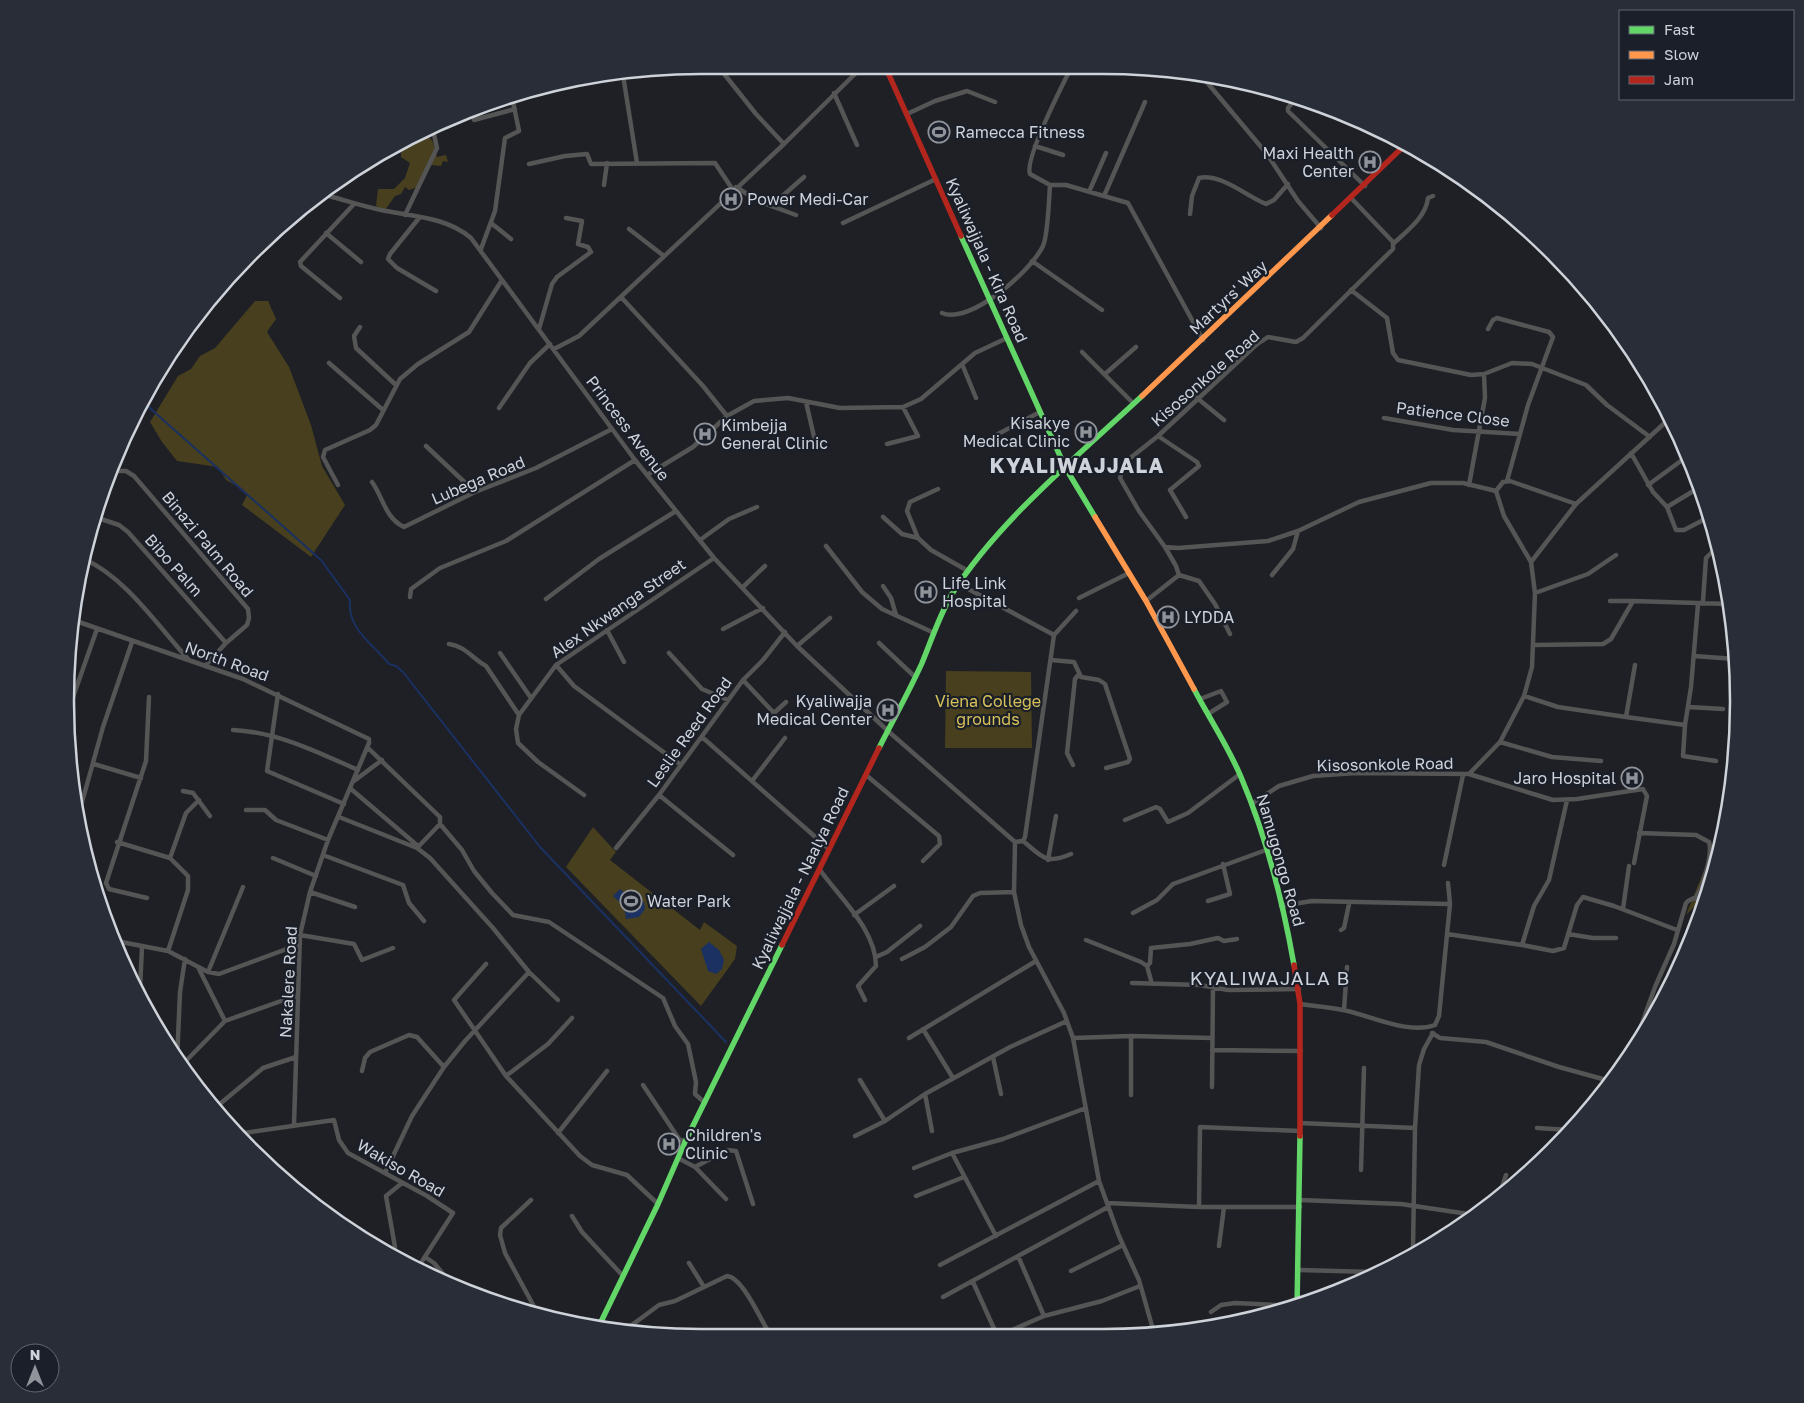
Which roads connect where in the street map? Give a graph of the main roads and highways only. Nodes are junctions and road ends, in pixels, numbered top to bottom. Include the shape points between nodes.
1 (889, 74) edge
2 (1401, 149) edge
3 (1065, 467) junction
4 (1297, 1298) edge
5 (603, 1321) edge

1 - 3 main road, Kyaliwajjala - Kira Road
2 - 3 main road, Martyrs' Way via 1204,340
3 - 4 main road, Namugongo Road via 1146,601 1240,774 1266,850 1299,989
3 - 5 main road, Kyaliwajjala - Naalya Road via 1007,525 968,571 932,632 888,732 685,1142

